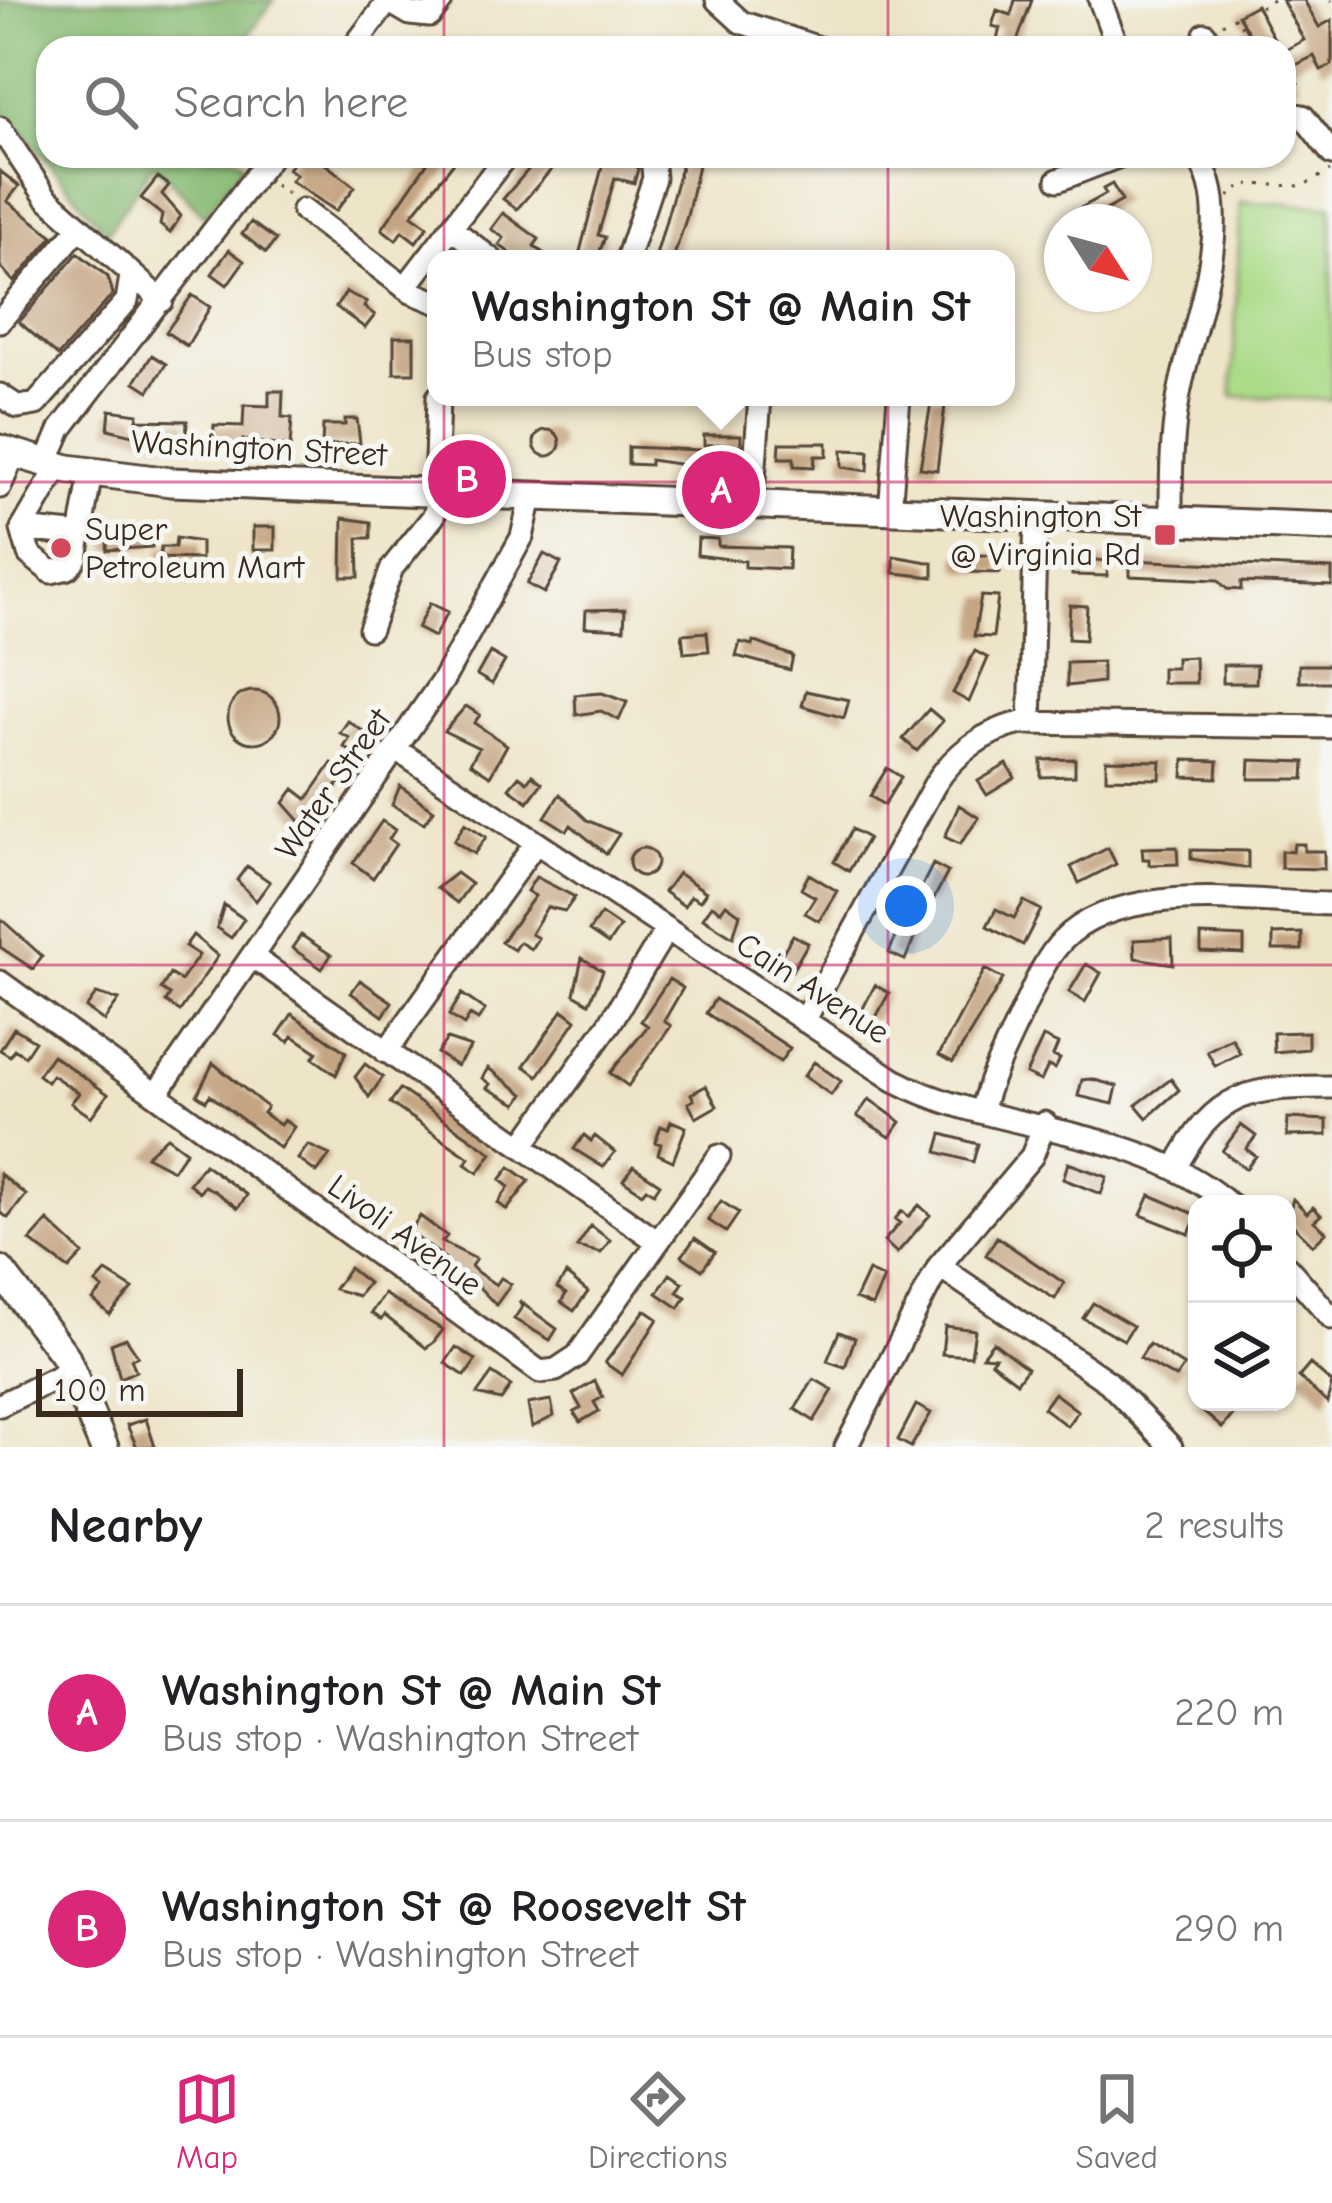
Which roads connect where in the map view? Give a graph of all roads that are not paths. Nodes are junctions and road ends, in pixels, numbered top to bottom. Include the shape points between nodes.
1 (442, 0) edge
2 (717, 0) edge
3 (1100, 0) edge
4 (389, 1) edge
5 (362, 36) edge
6 (784, 36) edge
7 (1114, 36) edge
8 (1296, 115) edge
9 (0, 128) edge
10 (1332, 154) edge
11 (263, 168) edge
12 (497, 168) edge
13 (653, 168) edge
14 (1089, 168) edge
15 (1205, 168) edge
16 (1058, 180) dead end
17 (303, 210) dead end
18 (79, 228) junction
19 (451, 228) junction
20 (435, 250) edge
21 (479, 250) edge
22 (630, 250) edge
23 (427, 261) edge
24 (131, 277) junction
25 (0, 280) edge
26 (406, 289) junction
27 (21, 296) junction
28 (427, 298) edge
29 (162, 301) junction
30 (0, 321) edge
31 (0, 395) edge
32 (438, 406) edge
33 (759, 406) edge
34 (897, 406) edge
35 (7, 452) edge
36 (52, 465) junction
37 (91, 473) junction
38 (0, 487) edge
39 (439, 492) junction
40 (531, 496) junction
41 (752, 505) junction
42 (890, 511) junction
43 (1036, 516) junction
44 (1172, 521) junction
45 (1332, 527) edge
46 (22, 529) junction
47 (82, 535) junction
48 (370, 629) dead end
49 (1030, 723) junction
50 (1332, 727) edge
51 (397, 751) junction
52 (535, 844) junction
53 (1332, 904) edge
54 (666, 930) junction
55 (253, 957) junction
56 (0, 982) edge
57 (803, 1021) junction
58 (386, 1052) junction
59 (1332, 1087) edge
60 (157, 1094) junction
61 (982, 1109) junction
62 (1045, 1123) junction
63 (523, 1146) junction
64 (719, 1156) dead end
65 (1175, 1169) junction
66 (1215, 1195) edge
67 (658, 1242) junction
68 (940, 1266) junction
69 (0, 1270) edge
70 (1296, 1277) edge
71 (1332, 1318) edge
72 (72, 1370) junction
73 (0, 1405) edge
74 (104, 1447) edge
75 (846, 1447) edge
76 (1170, 1447) edge

1 - 4 street via 420,17
2 - 6 street via 741,22
3 - 7 street
4 - 5 street
8 - 10 street
9 - 18 street via 46,196
11 - 29 street
12 - 19 street
13 - 22 street
14 - 16 street
15 - 44 street via 1215,252 1176,408
17 - 26 street
18 - 24 street
18 - 27 street
19 - 20 street
19 - 21 street
23 - 26 street
24 - 29 street
24 - 31 street via 127,301 36,404 18,406
25 - 27 street
26 - 28 street
27 - 30 street
29 - 36 street via 61,429
32 - 39 street
33 - 41 street
34 - 42 street
35 - 36 main road, Washington Street
35 - 38 street
36 - 37 main road, Washington Street
36 - 46 street
37 - 39 main road, Washington Street
37 - 47 street
39 - 40 main road, Washington Street
39 - 48 street via 433,517 392,568
40 - 41 main road, Washington Street
40 - 51 street, Water Street via 522,537
41 - 42 main road, Washington Street
42 - 43 main road, Washington Street
43 - 44 main road, Washington Street
43 - 49 street
44 - 45 main road, Washington Street
46 - 47 street
46 - 47 street via 29,554 51,572 68,568
49 - 50 street
49 - 57 street via 985,736 941,774
51 - 52 street, Cain Avenue
51 - 55 street, Water Street
52 - 54 street, Cain Avenue
52 - 58 street
53 - 61 street via 1151,901 1088,921 1043,969
54 - 57 street, Cain Avenue
54 - 63 street
55 - 58 street
55 - 60 street, Water Street
56 - 60 street, Livoli Avenue
57 - 61 street, Cain Avenue via 904,1085
58 - 63 street
59 - 65 street via 1239,1094 1205,1123
60 - 67 street, Livoli Avenue via 540,1372 577,1356
61 - 62 street, Cain Avenue
62 - 65 street, Cain Avenue
62 - 68 street via 1026,1164
63 - 67 street
64 - 67 street, Livoli Avenue
65 - 66 street, Cain Avenue
68 - 75 street
68 - 76 street via 1108,1382
69 - 72 main road
70 - 71 street
72 - 73 street
72 - 74 main road

